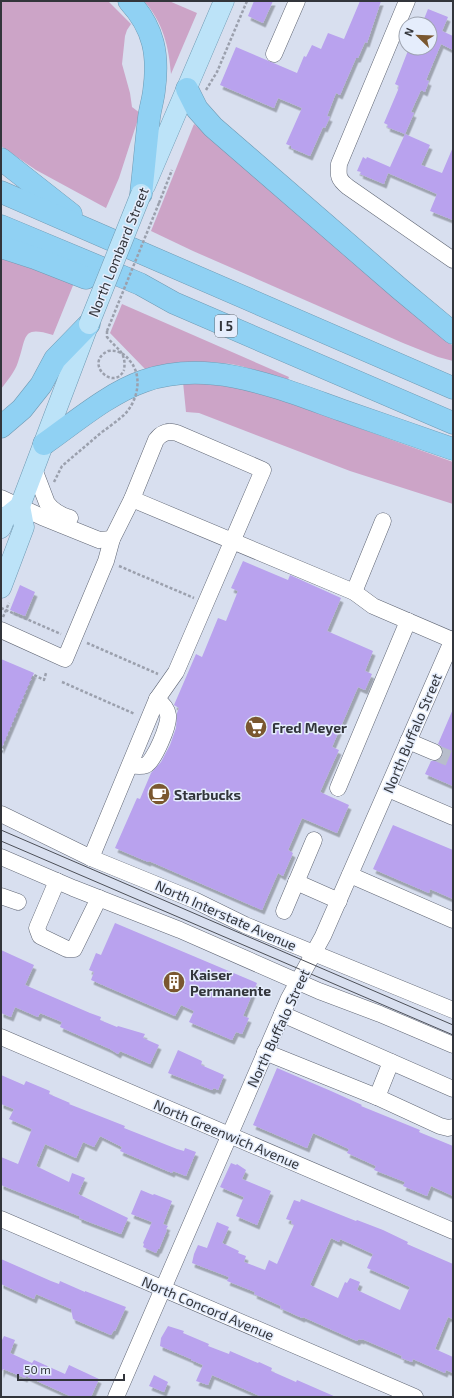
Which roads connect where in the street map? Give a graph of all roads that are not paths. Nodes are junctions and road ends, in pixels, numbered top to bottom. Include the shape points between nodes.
1 (129, 1) edge
2 (224, 1) edge
3 (297, 1) edge
4 (407, 1) edge
5 (274, 54) dead end
6 (195, 91) junction
7 (1, 159) edge
8 (1, 192) edge
9 (150, 198) junction
10 (1, 226) edge
11 (98, 235) junction
12 (1, 247) edge
13 (453, 260) edge
14 (174, 303) junction
15 (98, 328) junction
16 (453, 333) edge
17 (453, 388) edge
18 (453, 423) edge
19 (1, 427) edge
20 (44, 444) junction
21 (453, 449) edge
22 (34, 469) junction
23 (1, 498) edge
24 (132, 499) junction
25 (20, 506) junction
26 (383, 521) dead end
27 (1, 528) edge
28 (112, 539) junction
29 (233, 540) junction
30 (1, 588) edge
31 (354, 592) junction
32 (408, 621) junction
33 (1, 630) edge
34 (453, 639) edge
35 (158, 700) junction
36 (408, 741) junction
37 (434, 752) tunnel mouth
38 (130, 765) junction
39 (338, 788) dead end
40 (388, 789) junction
41 (1, 814) edge
42 (453, 817) edge
43 (314, 840) dead end
44 (91, 858) junction
45 (2, 860) edge
46 (350, 875) junction
47 (57, 881) junction
48 (296, 882) junction
49 (1, 896) edge
50 (98, 898) junction
51 (339, 901) junction
52 (18, 902) dead end
53 (284, 911) dead end
54 (453, 920) edge
55 (314, 953) junction
56 (298, 981) junction
57 (453, 1010) edge
58 (282, 1014) junction
59 (1, 1037) edge
60 (453, 1045) edge
61 (265, 1052) junction
62 (392, 1062) junction
63 (453, 1089) edge
64 (377, 1098) junction
65 (453, 1127) edge
66 (229, 1135) junction
67 (1, 1219) edge
68 (453, 1231) edge
69 (162, 1288) junction
70 (116, 1397) edge
71 (414, 1397) edge

1 - 9 highway via 149,29 154,46 156,65 149,117
2 - 6 main road, North Lombard Street
3 - 5 street
4 - 13 street via 338,164 338,175 341,182
6 - 9 main road, North Lombard Street
6 - 16 highway via 197,109 213,127
7 - 11 highway
8 - 11 highway, I 5
9 - 15 main road, North Lombard Street, bridge
10 - 14 highway, I 5 via 140,284
11 - 17 highway, I 5
12 - 14 highway via 135,298
14 - 18 highway, I 5
15 - 19 highway via 55,359 41,385 22,409
15 - 20 main road, North Lombard Street
20 - 21 highway via 126,388 162,376 201,373 231,376 285,390
20 - 22 main road, North Lombard Street
22 - 25 main road, North Lombard Street
22 - 28 street via 51,508 103,531
23 - 25 street
24 - 28 street
24 - 29 street
24 - 29 street via 159,436 167,432 177,432 263,470
25 - 27 main road, North Lombard Street via 5,518
25 - 28 street via 99,540
25 - 30 main road via 24,527
26 - 31 street
28 - 33 street via 106,561 65,658
29 - 31 street
29 - 35 street via 176,672
31 - 32 street via 373,606
32 - 34 street
32 - 39 street
34 - 36 street, North Buffalo Street
35 - 38 street
35 - 38 street via 168,713 165,731 151,762 140,766
36 - 37 street
36 - 40 street, North Buffalo Street
38 - 44 street
40 - 42 street
40 - 46 street, North Buffalo Street
41 - 44 street, North Interstate Avenue
43 - 48 street
44 - 55 street, North Interstate Avenue
45 - 47 street
46 - 51 street, North Buffalo Street
46 - 54 street
47 - 50 street
47 - 50 street via 37,928 40,936 67,949 74,950
48 - 51 street
48 - 53 street
49 - 52 street
50 - 56 street
51 - 55 street, North Buffalo Street
55 - 56 street, North Buffalo Street
55 - 57 street, North Interstate Avenue
56 - 58 street, North Buffalo Street
56 - 60 street
58 - 61 street, North Buffalo Street
58 - 62 street
59 - 66 street, North Greenwich Avenue
61 - 64 street
61 - 66 street, North Buffalo Street
62 - 63 street
62 - 64 street
64 - 65 street via 440,1126
66 - 68 street, North Greenwich Avenue
66 - 69 street, North Buffalo Street
67 - 69 street, North Concord Avenue
69 - 70 street, North Buffalo Street
69 - 71 street, North Concord Avenue

